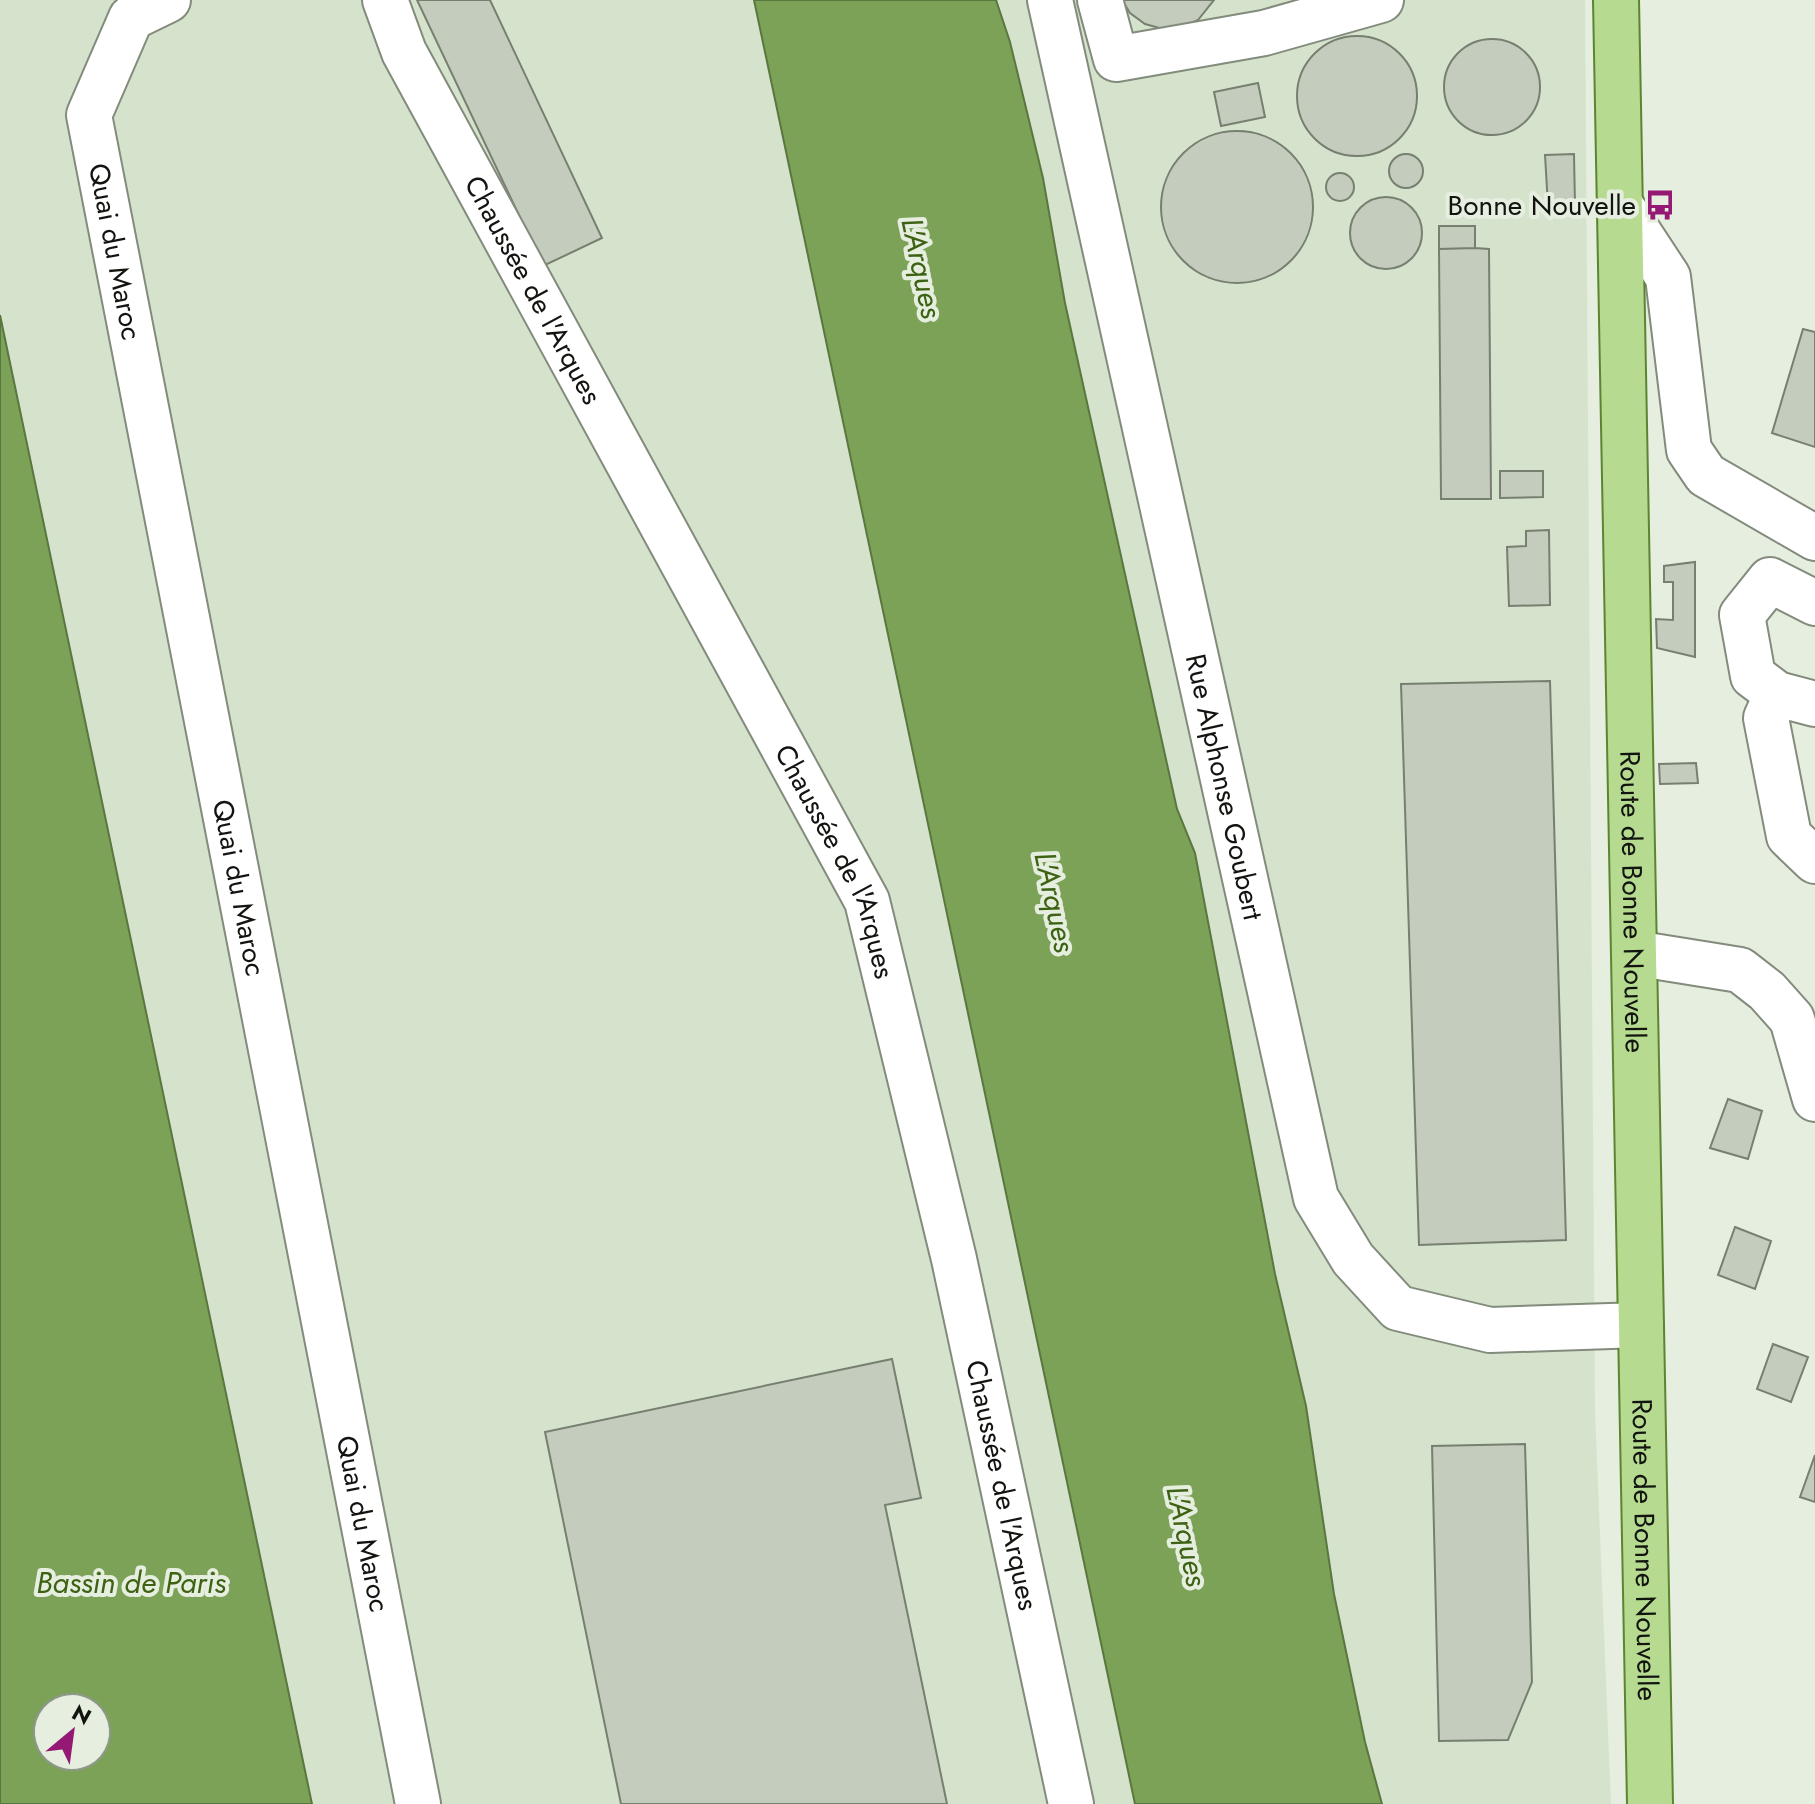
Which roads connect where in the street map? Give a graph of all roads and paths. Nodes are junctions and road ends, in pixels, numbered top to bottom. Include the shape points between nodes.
1 (168, 0) edge
2 (385, 0) edge
3 (1050, 0) edge
4 (1100, 0) edge
5 (1381, 0) edge
6 (1616, 0) edge
7 (1620, 204) junction
8 (1815, 538) edge
9 (1815, 603) edge
10 (1796, 699) edge
11 (1815, 861) edge
12 (1634, 953) junction
13 (1815, 1099) edge
14 (1641, 1325) junction
15 (418, 1804) edge
16 (1071, 1804) edge
17 (1650, 1804) edge

1 - 15 street, Quai du Maroc via 131,18 89,115
2 - 16 street, Chaussée de l'Arques via 404,52 867,901 954,1259
3 - 14 street, Rue Alphonse Goubert via 1316,1198 1353,1259 1398,1308 1490,1330
4 - 5 street via 1116,59 1264,33
6 - 7 main road, Route de Bonne Nouvelle
7 - 8 street via 1668,277 1689,450 1706,475
7 - 12 main road, Route de Bonne Nouvelle
9 - 10 street via 1770,580 1742,615 1753,676
10 - 11 street via 1766,718 1789,836
12 - 13 street via 1740,970 1767,991 1792,1019
12 - 14 main road, Route de Bonne Nouvelle
14 - 17 main road, Route de Bonne Nouvelle

